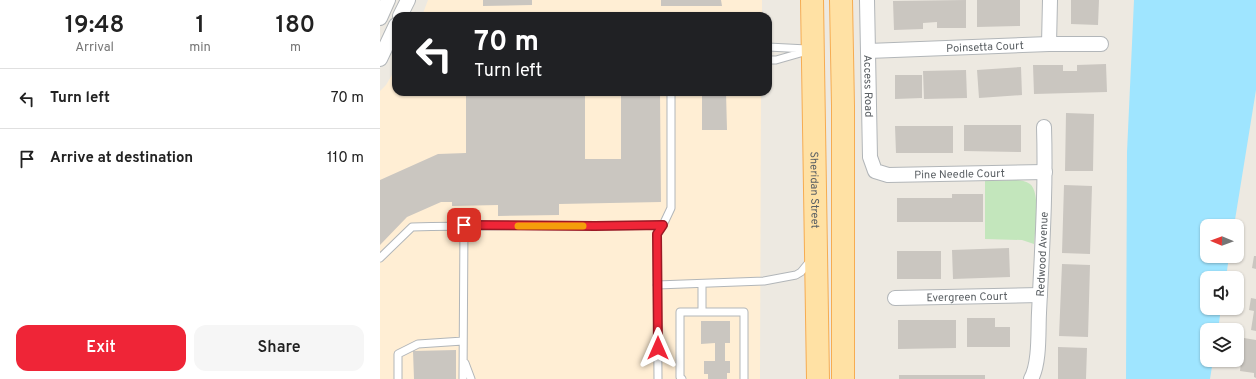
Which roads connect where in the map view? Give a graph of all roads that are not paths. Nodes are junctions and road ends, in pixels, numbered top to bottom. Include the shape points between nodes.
1 (388, 0) edge
2 (408, 0) edge
3 (812, 0) edge
4 (841, 0) edge
5 (867, 0) edge
6 (1050, 0) edge
7 (402, 12) edge
8 (380, 18) edge
9 (392, 34) edge
10 (1050, 44) junction
11 (1101, 44) dead end
12 (772, 47) edge
13 (842, 48) junction
14 (813, 49) junction
15 (868, 51) junction
16 (380, 59) edge
17 (772, 60) edge
18 (671, 96) edge
19 (1044, 127) dead end
20 (875, 171) joint
21 (1045, 172) junction
22 (464, 225) junction
23 (663, 225) junction
24 (816, 254) junction
25 (380, 258) edge
26 (702, 284) junction
27 (657, 285) junction
28 (1040, 295) junction
29 (895, 298) dead end
30 (702, 312) junction
31 (463, 341) junction
32 (463, 359) junction
33 (398, 379) edge
34 (463, 379) edge
35 (471, 379) edge
36 (658, 379) edge
37 (682, 379) edge
38 (744, 379) edge
39 (818, 379) edge
40 (843, 379) edge
41 (1032, 379) edge

1 - 8 street
2 - 7 street
3 - 14 main road, Sheridan Street
4 - 13 main road
5 - 15 street, Access Road
6 - 10 street
9 - 16 street
10 - 11 street, Poinsetta Court
10 - 15 street, Poinsetta Court
12 - 14 lane
13 - 14 main road
13 - 40 main road
14 - 17 lane
14 - 24 main road, Sheridan Street
15 - 20 street, Access Road via 870,158
18 - 23 lane via 671,208
19 - 21 street, Redwood Avenue
20 - 21 street, Pine Needle Court via 888,175
21 - 28 street, Redwood Avenue
22 - 23 lane
22 - 25 lane via 412,227
22 - 31 lane
23 - 27 lane via 657,234
24 - 26 lane via 801,272 780,279
24 - 39 main road, Sheridan Street
26 - 27 lane
26 - 30 lane
27 - 36 lane
28 - 29 street, Evergreen Court
28 - 41 street, Redwood Avenue via 1036,366
30 - 37 lane via 680,312
30 - 38 lane via 744,312
31 - 32 lane
31 - 33 lane via 418,344 398,354
32 - 34 lane
32 - 35 lane

